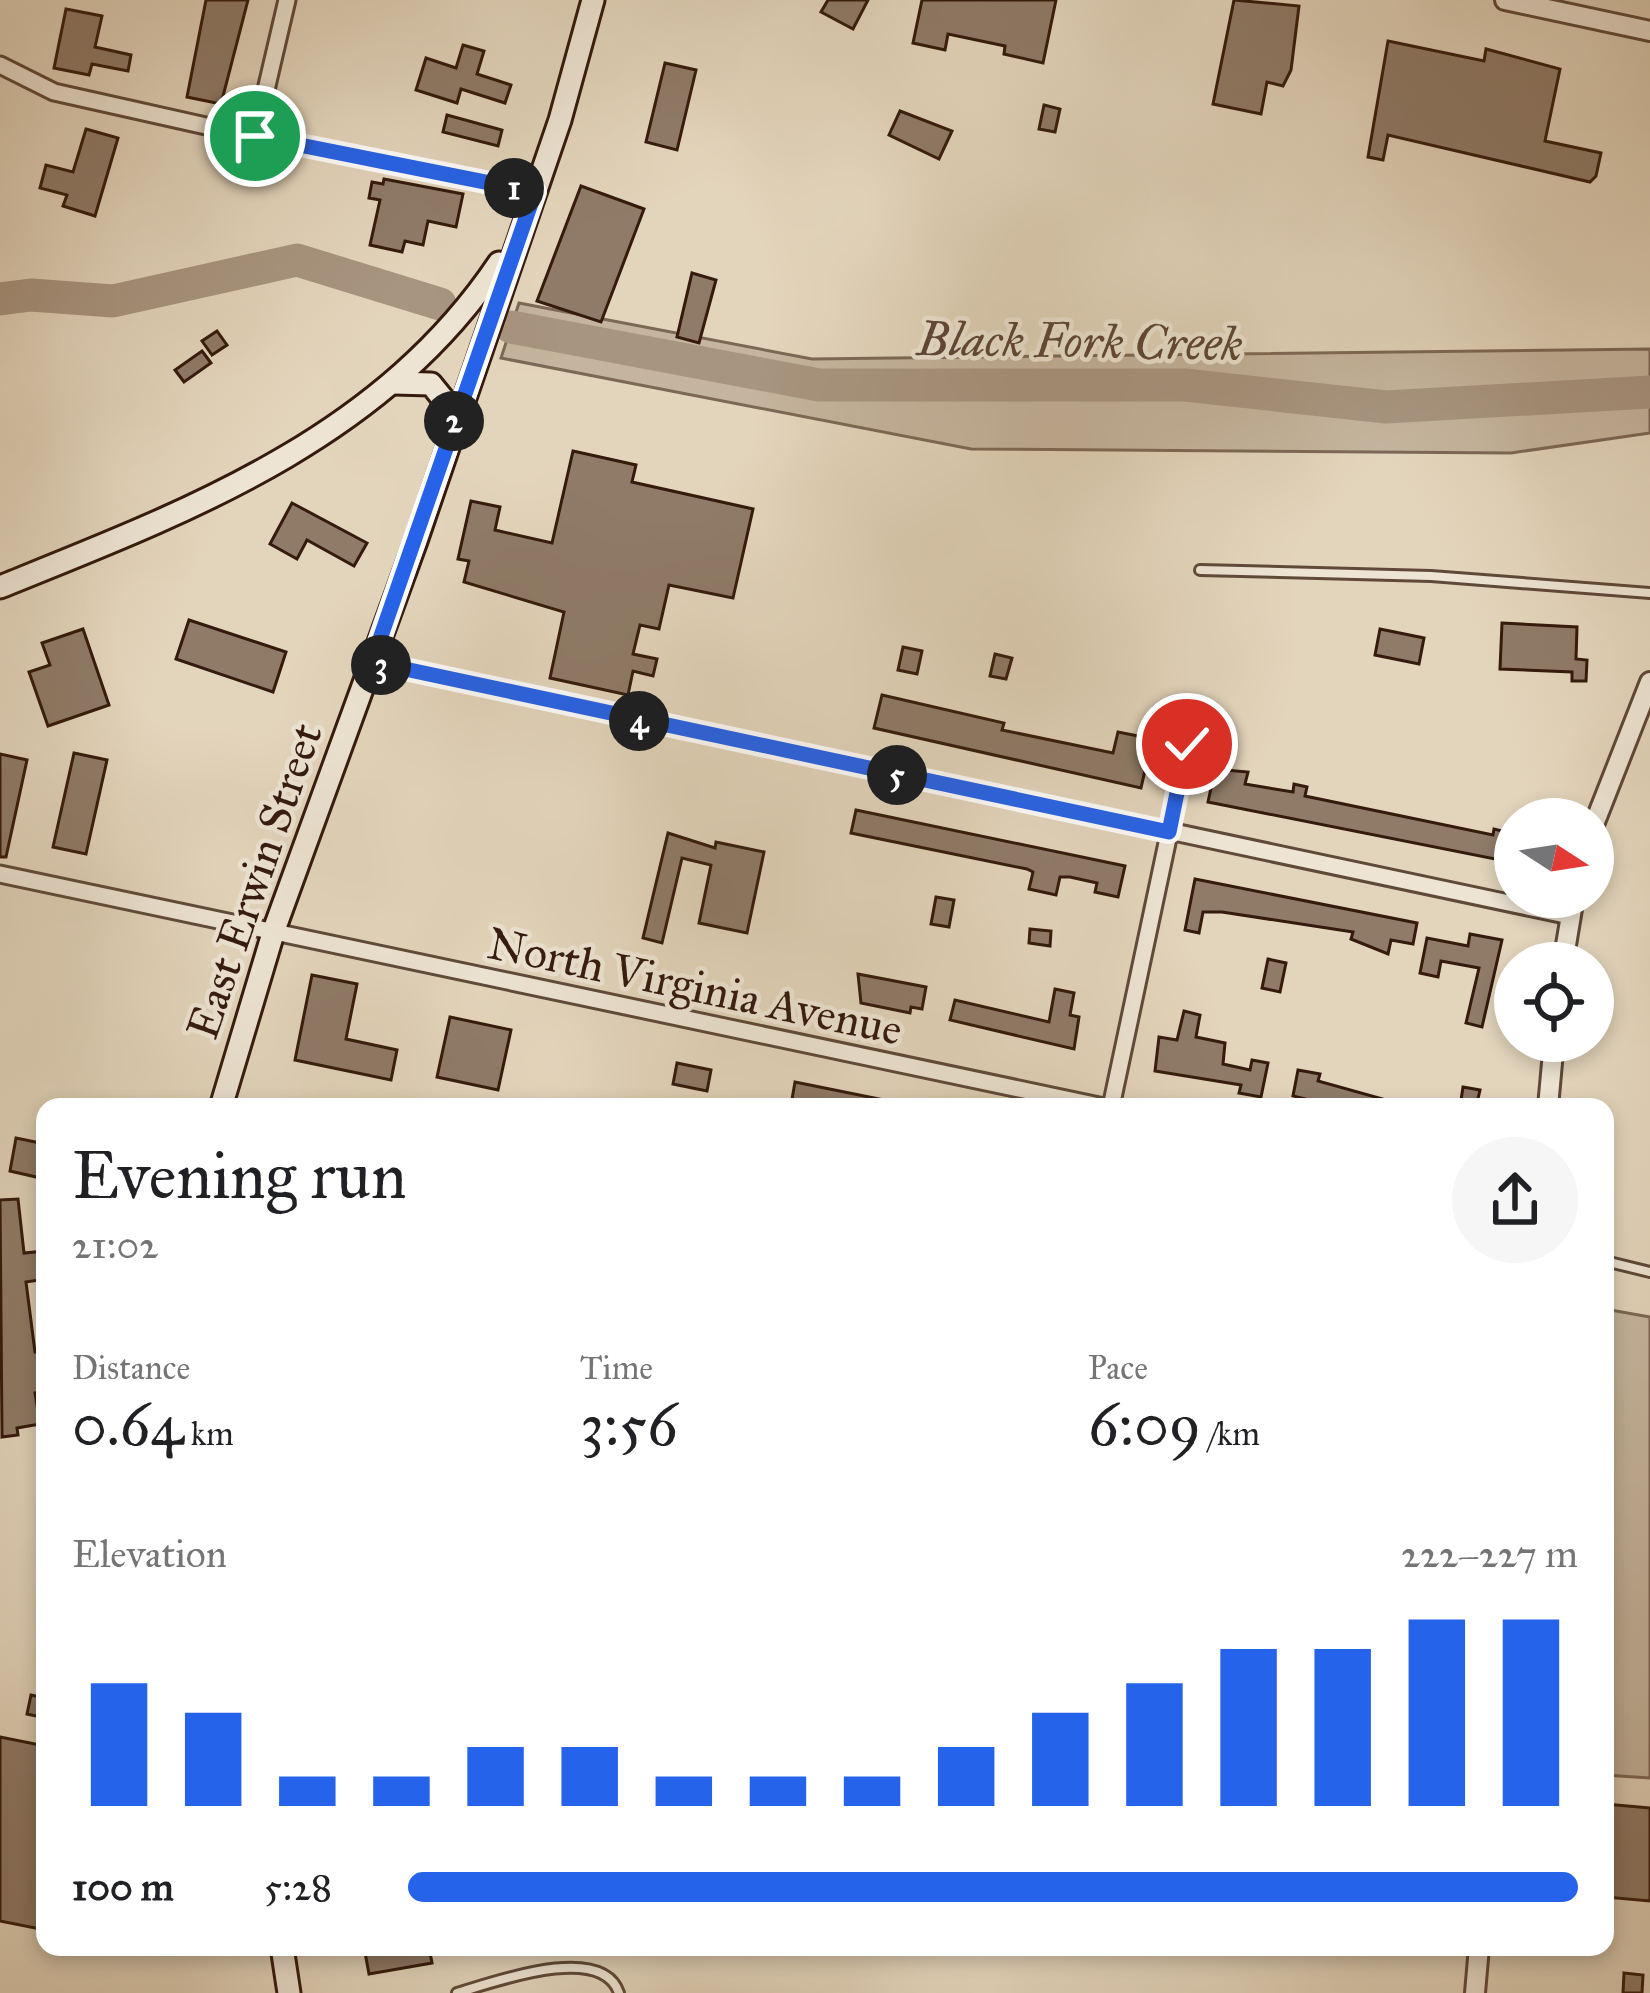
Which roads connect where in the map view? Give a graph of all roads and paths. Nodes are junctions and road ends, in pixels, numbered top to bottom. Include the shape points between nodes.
1 (287, 0) edge
2 (593, 0) edge
3 (1505, 0) edge
4 (1650, 31) edge
5 (0, 65) edge
6 (255, 136) junction
7 (535, 192) junction
8 (520, 232) junction
9 (394, 384) junction
10 (456, 415) junction
11 (1200, 571) dead end
12 (0, 587) edge
13 (1650, 593) edge
14 (372, 662) junction
15 (1650, 682) edge
16 (1187, 744) dead end
17 (1604, 798) edge
18 (1169, 832) junction
19 (0, 874) edge
20 (1494, 892) edge
21 (274, 929) junction
22 (1552, 1062) edge
23 (224, 1098) edge
24 (1063, 1098) edge
25 (1109, 1098) edge
26 (1549, 1098) edge
27 (1614, 1263) edge
28 (1650, 1272) edge
29 (283, 1956) edge
30 (1478, 1956) edge
31 (289, 1993) edge
32 (457, 1993) edge
33 (619, 1993) edge
34 (1475, 1993) edge

1 - 6 street
2 - 7 main road, East Erwin Street
3 - 4 street
5 - 6 street via 54,92
6 - 7 lane
7 - 8 main road, East Erwin Street
8 - 9 main road via 476,298
8 - 10 main road, East Erwin Street
9 - 10 main road via 430,384
9 - 12 main road via 278,466
10 - 14 main road, East Erwin Street
11 - 13 lane via 1431,576
14 - 18 street
14 - 21 main road, East Erwin Street
15 - 17 street
16 - 18 street
18 - 20 street
18 - 25 street
19 - 21 street, North Virginia Avenue
21 - 23 main road, East Erwin Street
21 - 24 street, North Virginia Avenue
22 - 26 street
27 - 28 lane
29 - 31 main road
30 - 34 street
32 - 33 lane via 587,1966 604,1972

